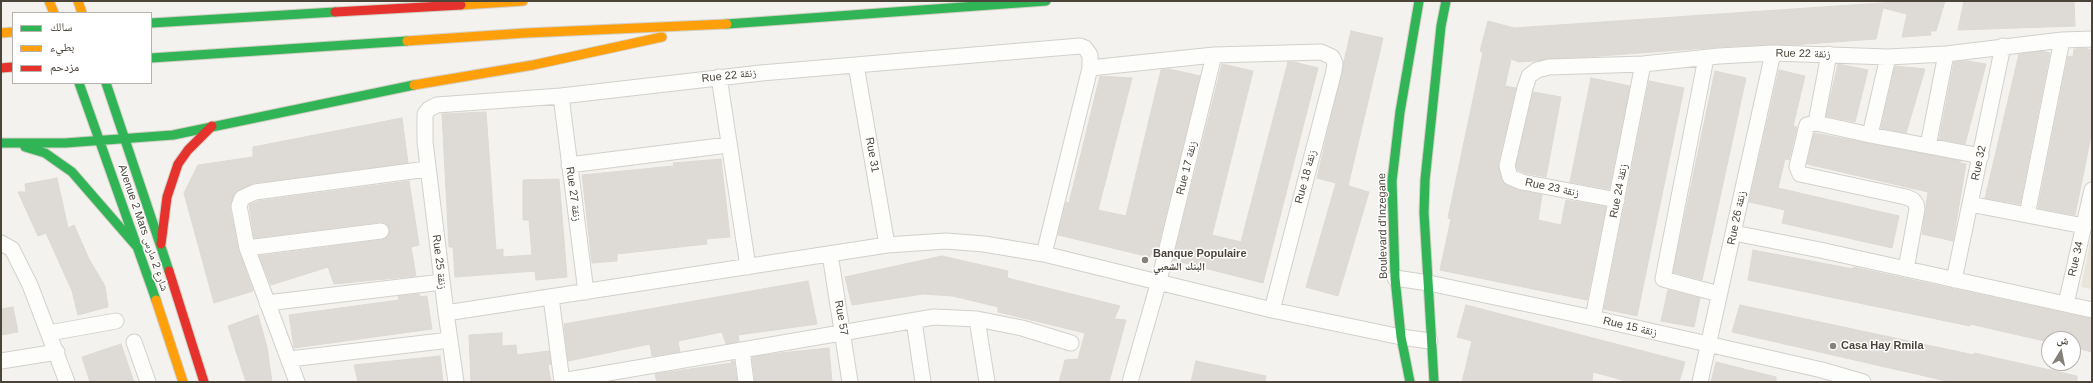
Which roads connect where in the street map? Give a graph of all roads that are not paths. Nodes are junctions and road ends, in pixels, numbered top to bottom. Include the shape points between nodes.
1 (49, 1) edge
2 (78, 1) edge
3 (523, 1) edge
4 (1046, 1) edge
5 (1419, 1) edge
6 (1446, 1) edge
7 (54, 12) edge
8 (82, 12) edge
9 (152, 23) edge
10 (723, 24) junction
11 (12, 32) edge
12 (1, 33) edge
13 (2092, 39) edge
14 (2062, 40) junction
15 (2003, 46) junction
16 (1773, 53) junction
17 (1829, 54) junction
18 (1946, 54) junction
19 (1214, 55) junction
20 (1888, 57) junction
21 (152, 58) edge
22 (1706, 58) junction
23 (1643, 64) junction
24 (856, 65) junction
25 (12, 67) edge
26 (1, 68) edge
27 (1090, 68) junction
28 (719, 77) junction
29 (79, 84) edge
30 (106, 84) edge
31 (1525, 88) joint
32 (561, 96) junction
33 (1816, 122) junction
34 (212, 126) junction
35 (1870, 135) junction
36 (126, 139) junction
37 (100, 140) junction
38 (425, 142) joint
39 (1, 143) edge
40 (12, 144) junction
41 (728, 145) junction
42 (1928, 146) junction
43 (1981, 156) junction
44 (569, 165) junction
45 (427, 169) junction
46 (2092, 190) edge
47 (1617, 200) junction
48 (1970, 204) junction
49 (2027, 215) junction
50 (2084, 226) junction
51 (381, 231) dead end
52 (1734, 233) junction
53 (1, 243) edge
54 (161, 244) junction
55 (887, 245) junction
56 (138, 248) junction
57 (247, 248) junction
58 (830, 254) junction
59 (1044, 254) junction
60 (748, 267) junction
61 (1906, 269) junction
62 (1395, 278) junction
63 (1954, 280) junction
64 (1159, 281) junction
65 (442, 282) junction
66 (1429, 283) junction
67 (586, 292) junction
68 (1719, 294) junction
69 (551, 297) junction
70 (267, 303) junction
71 (2066, 304) junction
72 (1272, 310) junction
73 (2092, 310) edge
74 (446, 313) junction
75 (1593, 318) junction
76 (977, 319) junction
77 (116, 321) dead end
78 (914, 321) junction
79 (49, 332) junction
80 (844, 334) junction
81 (1401, 337) junction
82 (450, 340) junction
83 (1430, 341) junction
84 (134, 342) dead end
85 (1071, 343) dead end
86 (1707, 344) junction
87 (742, 350) junction
88 (57, 352) junction
89 (290, 359) junction
90 (1, 361) edge
91 (1821, 376) edge
92 (562, 381) edge
93 (67, 382) edge
94 (148, 382) edge
95 (183, 382) edge
96 (204, 382) edge
97 (297, 382) edge
98 (456, 382) edge
99 (746, 382) edge
100 (850, 382) edge
101 (923, 382) edge
102 (986, 382) edge
103 (1130, 382) edge
104 (1410, 382) edge
105 (1434, 382) edge
106 (1700, 382) edge
107 (1863, 382) edge

1 - 7 main road
2 - 8 main road
3 - 9 main road
4 - 10 main road
5 - 62 main road, Boulevard d'Inzegane via 1400,112 1392,182
6 - 66 main road via 1441,26 1425,180 1424,213
10 - 21 main road via 526,33
10 - 34 main road via 533,65
11 - 12 main road
13 - 14 street, Rue 22 زنقة
14 - 15 street, Rue 22 زنقة
14 - 49 street
15 - 18 street, Rue 22 زنقة
15 - 43 street, Rue 32
16 - 17 street, Rue 22 زنقة
16 - 22 street, Rue 22 زنقة
16 - 52 street, Rue 26 زنقة
17 - 20 street, Rue 22 زنقة
17 - 33 street
18 - 20 street, Rue 22 زنقة
18 - 42 street
19 - 27 street
19 - 64 street, Rue 17 زنقة
19 - 72 street, Rue 18 زنقة via 1321,52 1332,57 1335,63
20 - 35 street
22 - 23 street, Rue 22 زنقة
22 - 68 street via 1663,279
23 - 31 street, Rue 22 زنقة via 1549,67 1537,70 1529,76
23 - 47 street, Rue 24 زنقة
24 - 27 street, Rue 22 زنقة via 1080,46 1090,55
24 - 28 street, Rue 22 زنقة
24 - 55 street, Rue 31
25 - 26 main road
27 - 59 street
28 - 32 street, Rue 22 زنقة
28 - 41 street
29 - 37 main road, Avenue 2 Mars شارع 2 مارس
30 - 36 main road, Avenue 2 Mars شارع 2 مارس
31 - 47 street, Rue 23 زنقة via 1507,171 1514,179 1522,182
32 - 38 street, Rue 22 زنقة via 437,105 428,109 425,114
32 - 44 street, Rue 27 زنقة
33 - 35 street
33 - 61 street via 1807,125 1797,167 1800,174 1906,197 1916,204
34 - 36 main road via 173,135
34 - 54 main road via 178,164 167,197
35 - 42 street
36 - 37 main road
36 - 54 main road, Avenue 2 Mars شارع 2 مارس
37 - 40 main road
37 - 56 main road, Avenue 2 Mars شارع 2 مارس
38 - 45 street, Rue 25 زنقة
39 - 40 main road
40 - 56 main road via 45,153 72,172
41 - 44 street
41 - 60 street
42 - 43 street
43 - 48 street, Rue 32
44 - 67 street, Rue 27 زنقة
45 - 57 street via 255,192 245,196 239,206
45 - 65 street, Rue 25 زنقة
46 - 50 street, Rue 34
47 - 75 street, Rue 24 زنقة
48 - 49 street
48 - 63 street, Rue 32
49 - 50 street
50 - 71 street, Rue 34
51 - 57 street
52 - 61 street
52 - 68 street, Rue 26 زنقة
53 - 79 street via 12,249
54 - 96 main road, Avenue 2 Mars شارع 2 مارس
55 - 58 street
55 - 59 street via 946,241 984,244
56 - 95 main road, Avenue 2 Mars شارع 2 مارس
57 - 70 street
58 - 60 street
58 - 80 street, Rue 57
59 - 64 street
60 - 67 street
61 - 63 street
62 - 66 street, Rue 15 زنقة
62 - 81 main road, Boulevard d'Inzegane
63 - 71 street
64 - 72 street
64 - 103 street, Rue 17 زنقة
65 - 70 street
65 - 74 street, Rue 25 زنقة
66 - 75 street, Rue 15 زنقة
66 - 83 main road
67 - 69 street
68 - 86 street, Rue 26 زنقة
69 - 74 street
69 - 92 street
70 - 89 street
71 - 73 street
72 - 81 street
74 - 82 street, Rue 25 زنقة
75 - 86 street, Rue 15 زنقة
76 - 78 street via 934,317
76 - 85 street via 1022,328
76 - 102 street
77 - 79 street
78 - 80 street
78 - 101 street
79 - 88 street
80 - 87 street
80 - 100 street, Rue 57
81 - 83 street
81 - 104 main road, Boulevard d'Inzegane
82 - 89 street
82 - 98 street, Rue 25 زنقة
83 - 105 main road
84 - 94 street
86 - 91 street, Rue 15 زنقة
86 - 106 street, Rue 26 زنقة
87 - 92 street
87 - 99 street
88 - 90 street
88 - 93 street
89 - 97 street
91 - 107 street, Rue 15 زنقة

